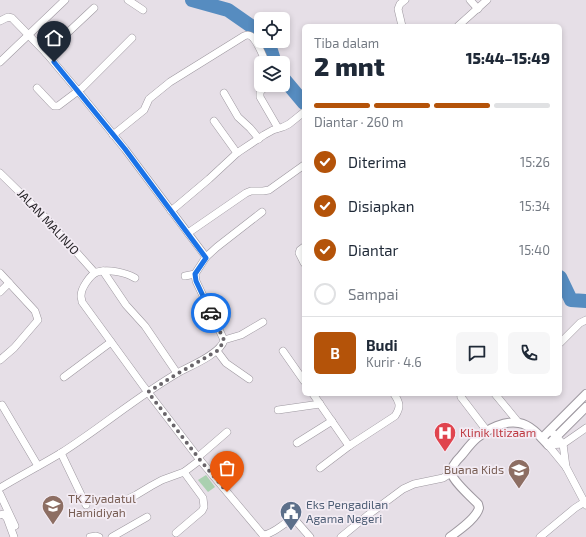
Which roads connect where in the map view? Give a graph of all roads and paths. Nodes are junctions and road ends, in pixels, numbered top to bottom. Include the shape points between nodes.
1 (65, 0) edge
2 (128, 0) edge
3 (405, 0) edge
4 (470, 0) edge
5 (487, 0) edge
6 (94, 8) dead end
7 (478, 9) junction
8 (143, 10) dead end
9 (0, 21) edge
10 (402, 24) edge
11 (460, 24) edge
12 (28, 34) junction
13 (132, 38) dead end
14 (46, 52) junction
15 (263, 56) edge
16 (0, 62) edge
17 (37, 88) dead end
18 (78, 91) junction
19 (260, 92) edge
20 (224, 93) dead end
21 (302, 114) edge
22 (214, 121) dead end
23 (278, 128) junction
24 (113, 135) junction
25 (259, 139) junction
26 (237, 153) junction
27 (302, 166) edge
28 (0, 173) edge
29 (171, 211) junction
30 (262, 212) dead end
31 (188, 233) junction
32 (302, 248) edge
33 (206, 258) junction
34 (302, 258) edge
35 (103, 272) junction
36 (0, 273) edge
37 (95, 273) junction
38 (195, 274) junction
39 (184, 276) dead end
40 (135, 278) dead end
41 (9, 283) junction
42 (0, 292) edge
43 (586, 320) edge
44 (263, 322) dead end
45 (224, 340) junction
46 (562, 341) edge
47 (111, 342) junction
48 (217, 351) junction
49 (283, 351) dead end
50 (0, 360) edge
51 (177, 374) junction
52 (64, 377) dead end
53 (302, 378) edge
54 (249, 379) dead end
55 (148, 392) junction
56 (586, 394) edge
57 (314, 396) edge
58 (395, 396) edge
59 (497, 396) edge
60 (461, 397) dead end
61 (320, 404) junction
62 (2, 405) dead end
63 (586, 407) edge
64 (278, 410) dead end
65 (332, 421) junction
66 (518, 422) junction
67 (586, 428) edge
68 (550, 430) junction
69 (487, 431) junction
70 (227, 432) dead end
71 (556, 436) junction
72 (542, 438) junction
73 (297, 443) dead end
74 (563, 444) junction
75 (548, 445) junction
76 (348, 446) junction
77 (61, 453) junction
78 (199, 459) junction
79 (38, 466) junction
80 (566, 467) junction
81 (320, 468) dead end
82 (184, 472) junction
83 (451, 472) junction
84 (0, 488) edge
85 (0, 494) edge
86 (128, 499) dead end
87 (585, 503) edge
88 (86, 505) dead end
89 (0, 515) edge
90 (147, 517) dead end
91 (15, 526) dead end
92 (176, 533) dead end
93 (263, 536) edge
94 (14, 537) edge
95 (90, 537) edge
96 (99, 537) edge
97 (112, 537) edge
98 (310, 537) edge
99 (341, 537) edge
100 (450, 537) edge
101 (540, 537) edge

1 - 12 street
2 - 8 street
3 - 10 street via 398,9
4 - 7 street
5 - 7 street
6 - 14 street
7 - 11 street
9 - 12 street via 11,18
12 - 14 street
12 - 16 street
13 - 18 street
14 - 18 street
15 - 24 street via 255,40 251,36 244,36 170,82 149,99 144,110
17 - 18 street via 56,107
18 - 24 street
19 - 23 street
20 - 25 street via 238,117
21 - 23 street via 289,124
22 - 26 street
23 - 25 street
24 - 29 street
25 - 26 street
26 - 29 street
27 - 31 street via 268,190 246,193
28 - 37 street, JALAN MALINJO via 45,217
29 - 31 street
30 - 33 street
31 - 33 street
32 - 34 street
33 - 38 street
35 - 37 street
35 - 40 street via 122,273
35 - 51 street via 126,305 145,326
36 - 41 street
37 - 47 street via 83,288 82,302
38 - 39 street
38 - 45 street
41 - 42 street
41 - 50 street via 35,311 38,320
43 - 46 street
44 - 45 street
45 - 48 street
47 - 52 street
47 - 55 street
48 - 51 street
48 - 54 street via 226,363
49 - 53 street
51 - 55 street
55 - 77 street
55 - 78 street
56 - 68 street
57 - 61 street
58 - 76 street via 399,404 395,416
59 - 66 street
60 - 69 street
61 - 64 street
61 - 65 street
62 - 79 street
63 - 71 street
65 - 73 street
65 - 76 street
66 - 69 street via 506,423
66 - 72 street via 527,425
67 - 74 street
68 - 71 street
68 - 72 street
69 - 83 street via 471,443 454,464
70 - 78 street
71 - 74 street
71 - 75 street
72 - 75 street
74 - 75 street
74 - 80 street
75 - 80 street
76 - 81 street
77 - 79 street
77 - 88 street
78 - 82 street
78 - 93 street
79 - 84 street
80 - 87 street
82 - 86 street via 162,480
82 - 92 street via 203,498 204,507
83 - 99 street via 443,478 403,489
83 - 100 street via 453,478 479,508 463,527
85 - 91 street
87 - 101 street via 575,508
89 - 94 street via 6,517
90 - 97 street
93 - 98 street via 291,520 296,521
95 - 96 street

